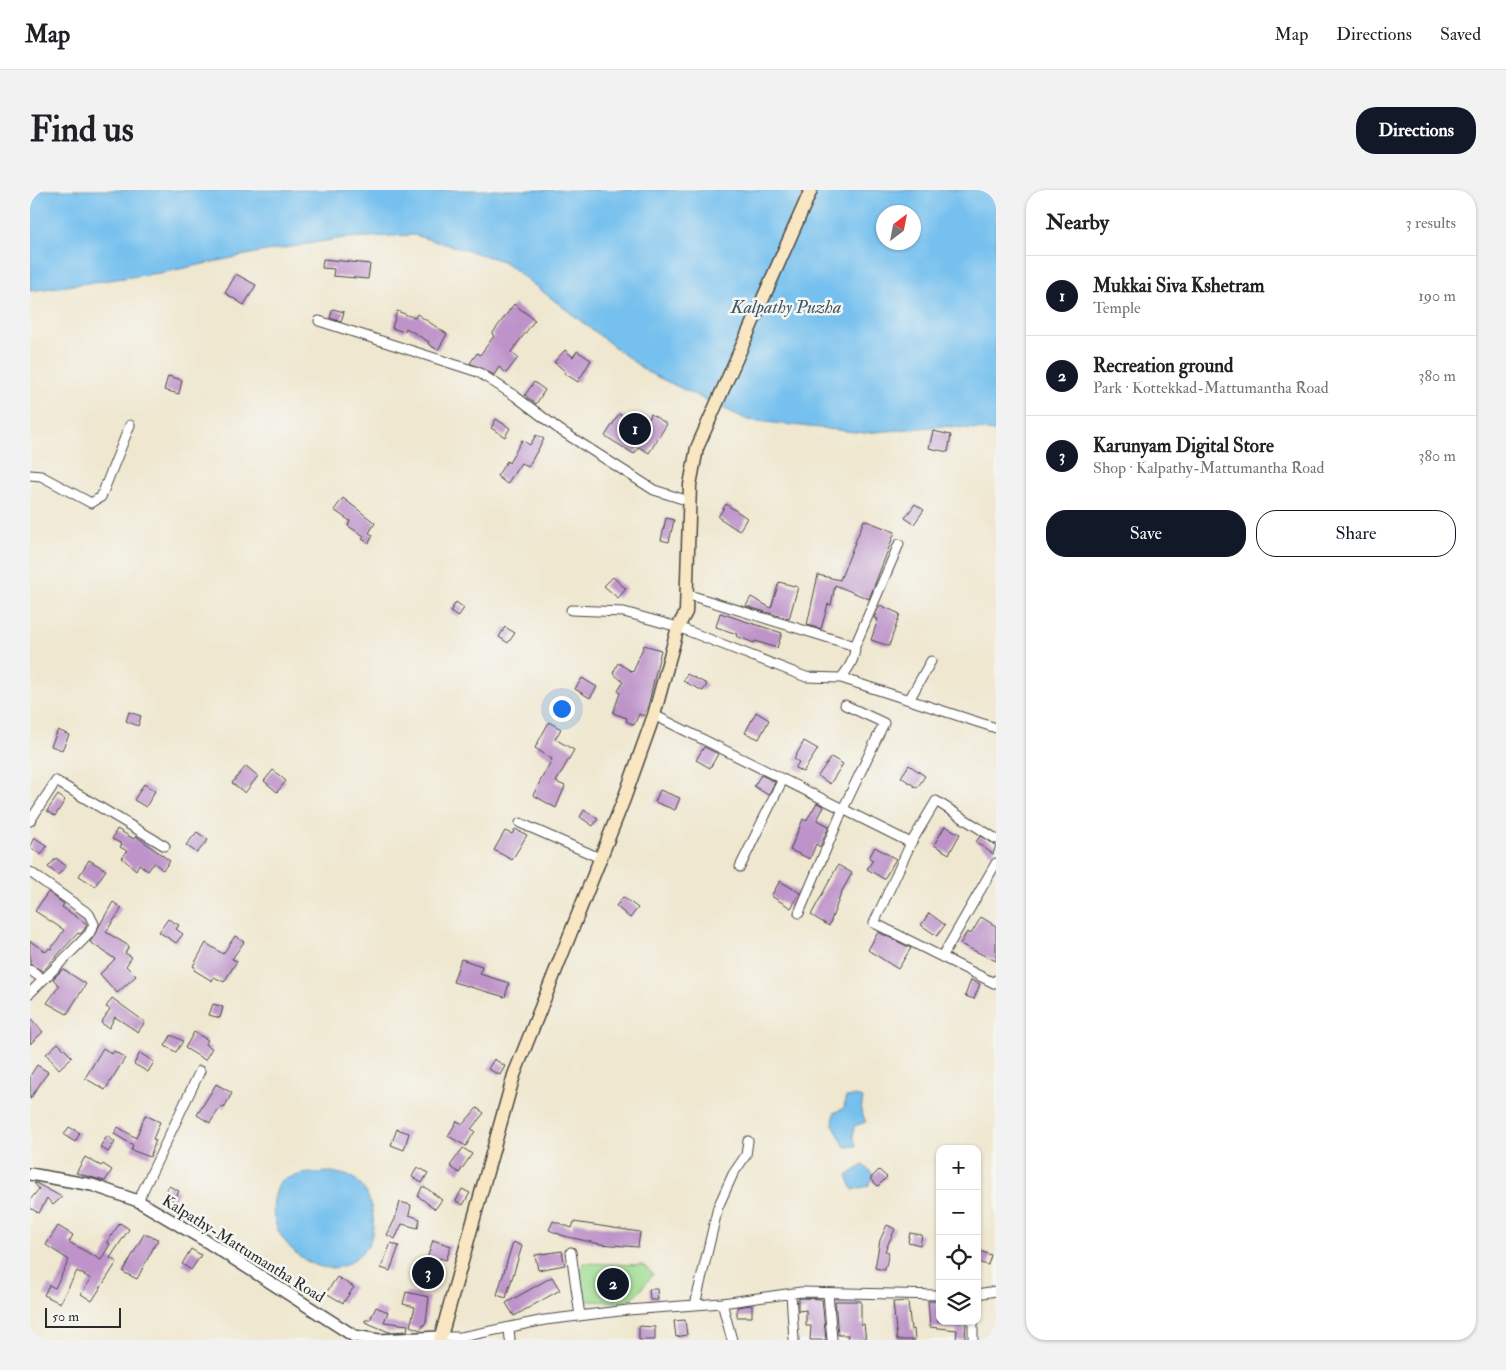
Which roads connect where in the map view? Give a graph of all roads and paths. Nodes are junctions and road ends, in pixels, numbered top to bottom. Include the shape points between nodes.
1 (810, 190) edge
2 (319, 321) dead end
3 (130, 425) dead end
4 (30, 475) edge
5 (689, 501) junction
6 (899, 544) dead end
7 (686, 594) junction
8 (571, 610) dead end
9 (678, 627) junction
10 (855, 646) junction
11 (931, 661) dead end
12 (841, 678) junction
13 (909, 700) junction
14 (845, 705) dead end
15 (654, 714) junction
16 (996, 728) edge
17 (784, 779) junction
18 (843, 809) junction
19 (30, 821) edge
20 (520, 823) dead end
21 (996, 839) edge
22 (911, 843) junction
23 (165, 846) dead end
24 (600, 858) junction
25 (996, 863) edge
26 (740, 867) dead end
27 (30, 872) edge
28 (799, 913) dead end
29 (942, 957) junction
30 (30, 970) edge
31 (43, 979) junction
32 (996, 980) edge
33 (30, 993) edge
34 (200, 1071) dead end
35 (748, 1141) dead end
36 (30, 1174) edge
37 (138, 1201) junction
38 (571, 1252) dead end
39 (996, 1291) edge
40 (828, 1293) junction
41 (791, 1294) junction
42 (936, 1295) edge
43 (981, 1295) edge
44 (722, 1303) junction
45 (696, 1305) junction
46 (580, 1316) junction
47 (973, 1325) edge
48 (509, 1328) junction
49 (437, 1339) edge
50 (510, 1340) edge
51 (732, 1340) edge
52 (794, 1340) edge
53 (832, 1340) edge
54 (973, 1340) edge

1 - 5 main road via 705,427 697,448
2 - 5 street via 478,372 560,430 654,490
3 - 4 street via 101,497 91,504 42,476
5 - 7 main road
6 - 10 street
7 - 9 main road via 686,612
7 - 10 street
8 - 9 street via 624,612
9 - 12 street via 806,677
9 - 15 main road
10 - 12 street via 849,668
11 - 13 street
12 - 13 street
13 - 16 street
14 - 18 street via 884,723
15 - 17 street
15 - 24 main road
17 - 18 street
17 - 26 street
18 - 22 street
18 - 28 street
19 - 23 street via 56,781
20 - 24 street
21 - 22 street via 936,800
22 - 29 street via 874,923
24 - 49 main road via 514,1075
25 - 29 street
27 - 31 street via 89,914 94,924 89,934
29 - 32 street via 994,984
30 - 31 street
31 - 33 street
34 - 37 street
35 - 45 street via 746,1155 718,1207
36 - 37 street, Kalpathy-Mattumantha Road via 92,1185
37 - 49 street, Kalpathy-Mattumantha Road via 354,1336 380,1340
38 - 46 street
39 - 43 street
40 - 41 street
40 - 42 street
40 - 53 street
41 - 44 street
41 - 52 street
44 - 45 street
44 - 51 street
45 - 46 street
46 - 48 street
47 - 54 street
48 - 49 street
48 - 50 street

